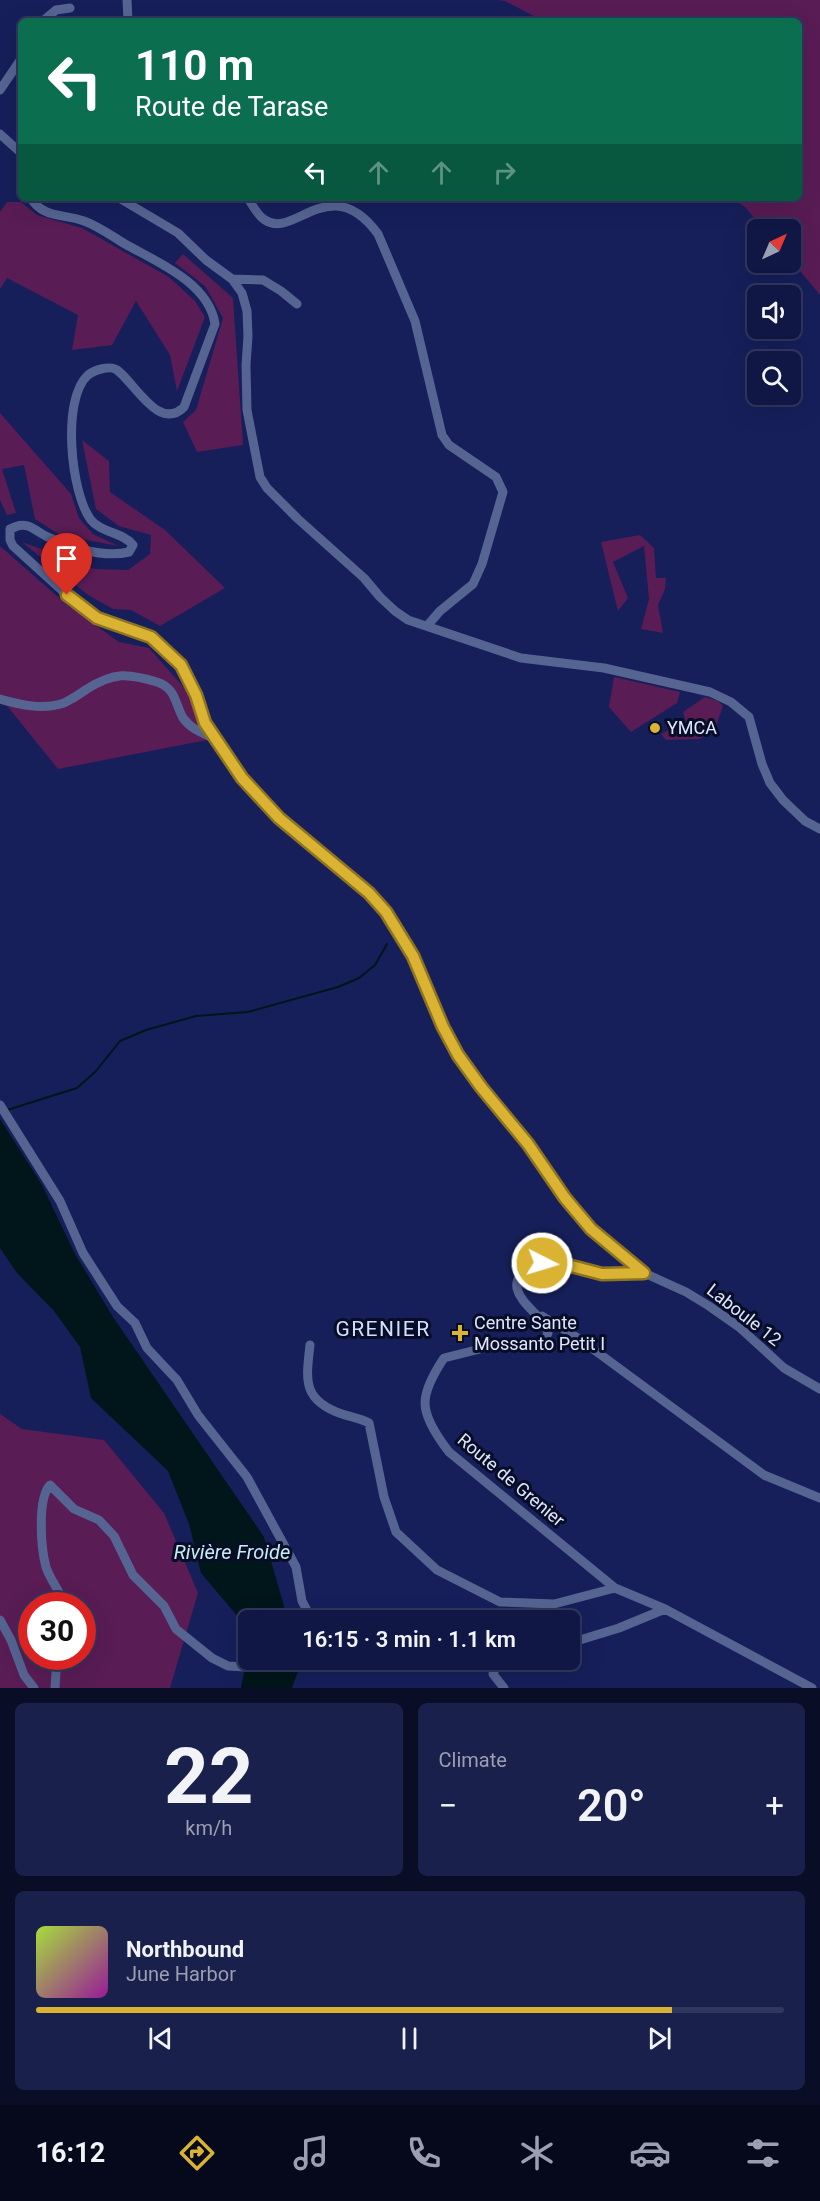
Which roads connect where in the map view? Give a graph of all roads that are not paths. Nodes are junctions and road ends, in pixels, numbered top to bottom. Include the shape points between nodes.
1 (127, 0) edge
2 (70, 8) dead end
3 (47, 18) edge
4 (128, 18) edge
5 (18, 63) edge
6 (0, 90) edge
7 (0, 134) edge
8 (18, 150) edge
9 (33, 201) edge
10 (124, 201) edge
11 (250, 201) edge
12 (232, 279) junction
13 (297, 304) dead end
14 (427, 626) junction
15 (0, 699) edge
16 (214, 738) junction
17 (820, 829) edge
18 (0, 1105) edge
19 (644, 1273) junction
20 (535, 1312) junction
21 (310, 1345) dead end
22 (820, 1389) edge
23 (820, 1498) edge
24 (615, 1588) junction
25 (58, 1592) edge
26 (665, 1609) junction
27 (307, 1610) edge
28 (0, 1620) edge
29 (580, 1640) edge
30 (238, 1667) edge
31 (56, 1670) edge
32 (495, 1670) edge
33 (34, 1688) edge
34 (55, 1688) edge
35 (504, 1688) edge
36 (812, 1688) edge

1 - 4 street
2 - 3 street via 56,10
5 - 6 street
7 - 8 street
9 - 16 street via 44,211 84,221 163,264 202,296 213,311 215,324 178,414 161,412 109,367 90,373 83,380 75,402 70,442 81,501 92,522 130,540 133,545 129,552 118,555 74,547 19,525 10,530 10,540 78,605 97,618 151,637 169,653 181,665
10 - 12 street via 178,233
11 - 14 street via 264,220 274,224 335,206 358,212 370,222 415,321 442,435 449,445 496,477 503,492 483,564 473,584
12 - 13 street via 263,280
12 - 14 street via 247,310 247,410 260,477 274,496 364,578 394,611
14 - 17 street via 521,658 604,668 710,692 731,702 749,717 770,783 805,821
15 - 16 street via 34,706 57,705 111,676 126,675 164,685 189,725
16 - 19 street via 262,801 386,912 413,956 458,1055 591,1229
18 - 27 street via 60,1201 82,1253 117,1306 135,1323 147,1348 177,1380 198,1415 248,1477 296,1567
19 - 20 street, Route de Grenier via 602,1274 556,1262 531,1266 522,1272 516,1287
19 - 22 street, Laboule 12 via 709,1306 784,1368
20 - 23 street via 578,1338 764,1475
20 - 24 street, Route de Grenier via 547,1328 545,1340 488,1347 444,1358 428,1392 426,1410 448,1452
21 - 24 street via 306,1374 309,1389 333,1410 369,1423 384,1497 396,1532 437,1570 500,1602 554,1604
24 - 26 street, Route de Grenier
25 - 30 street via 46,1567 41,1535 42,1503 50,1485 74,1509 99,1520 114,1536 133,1575 164,1606 176,1629 212,1658
26 - 29 street
26 - 36 street, Route de Grenier
28 - 33 street via 24,1675
31 - 34 street
32 - 35 street

